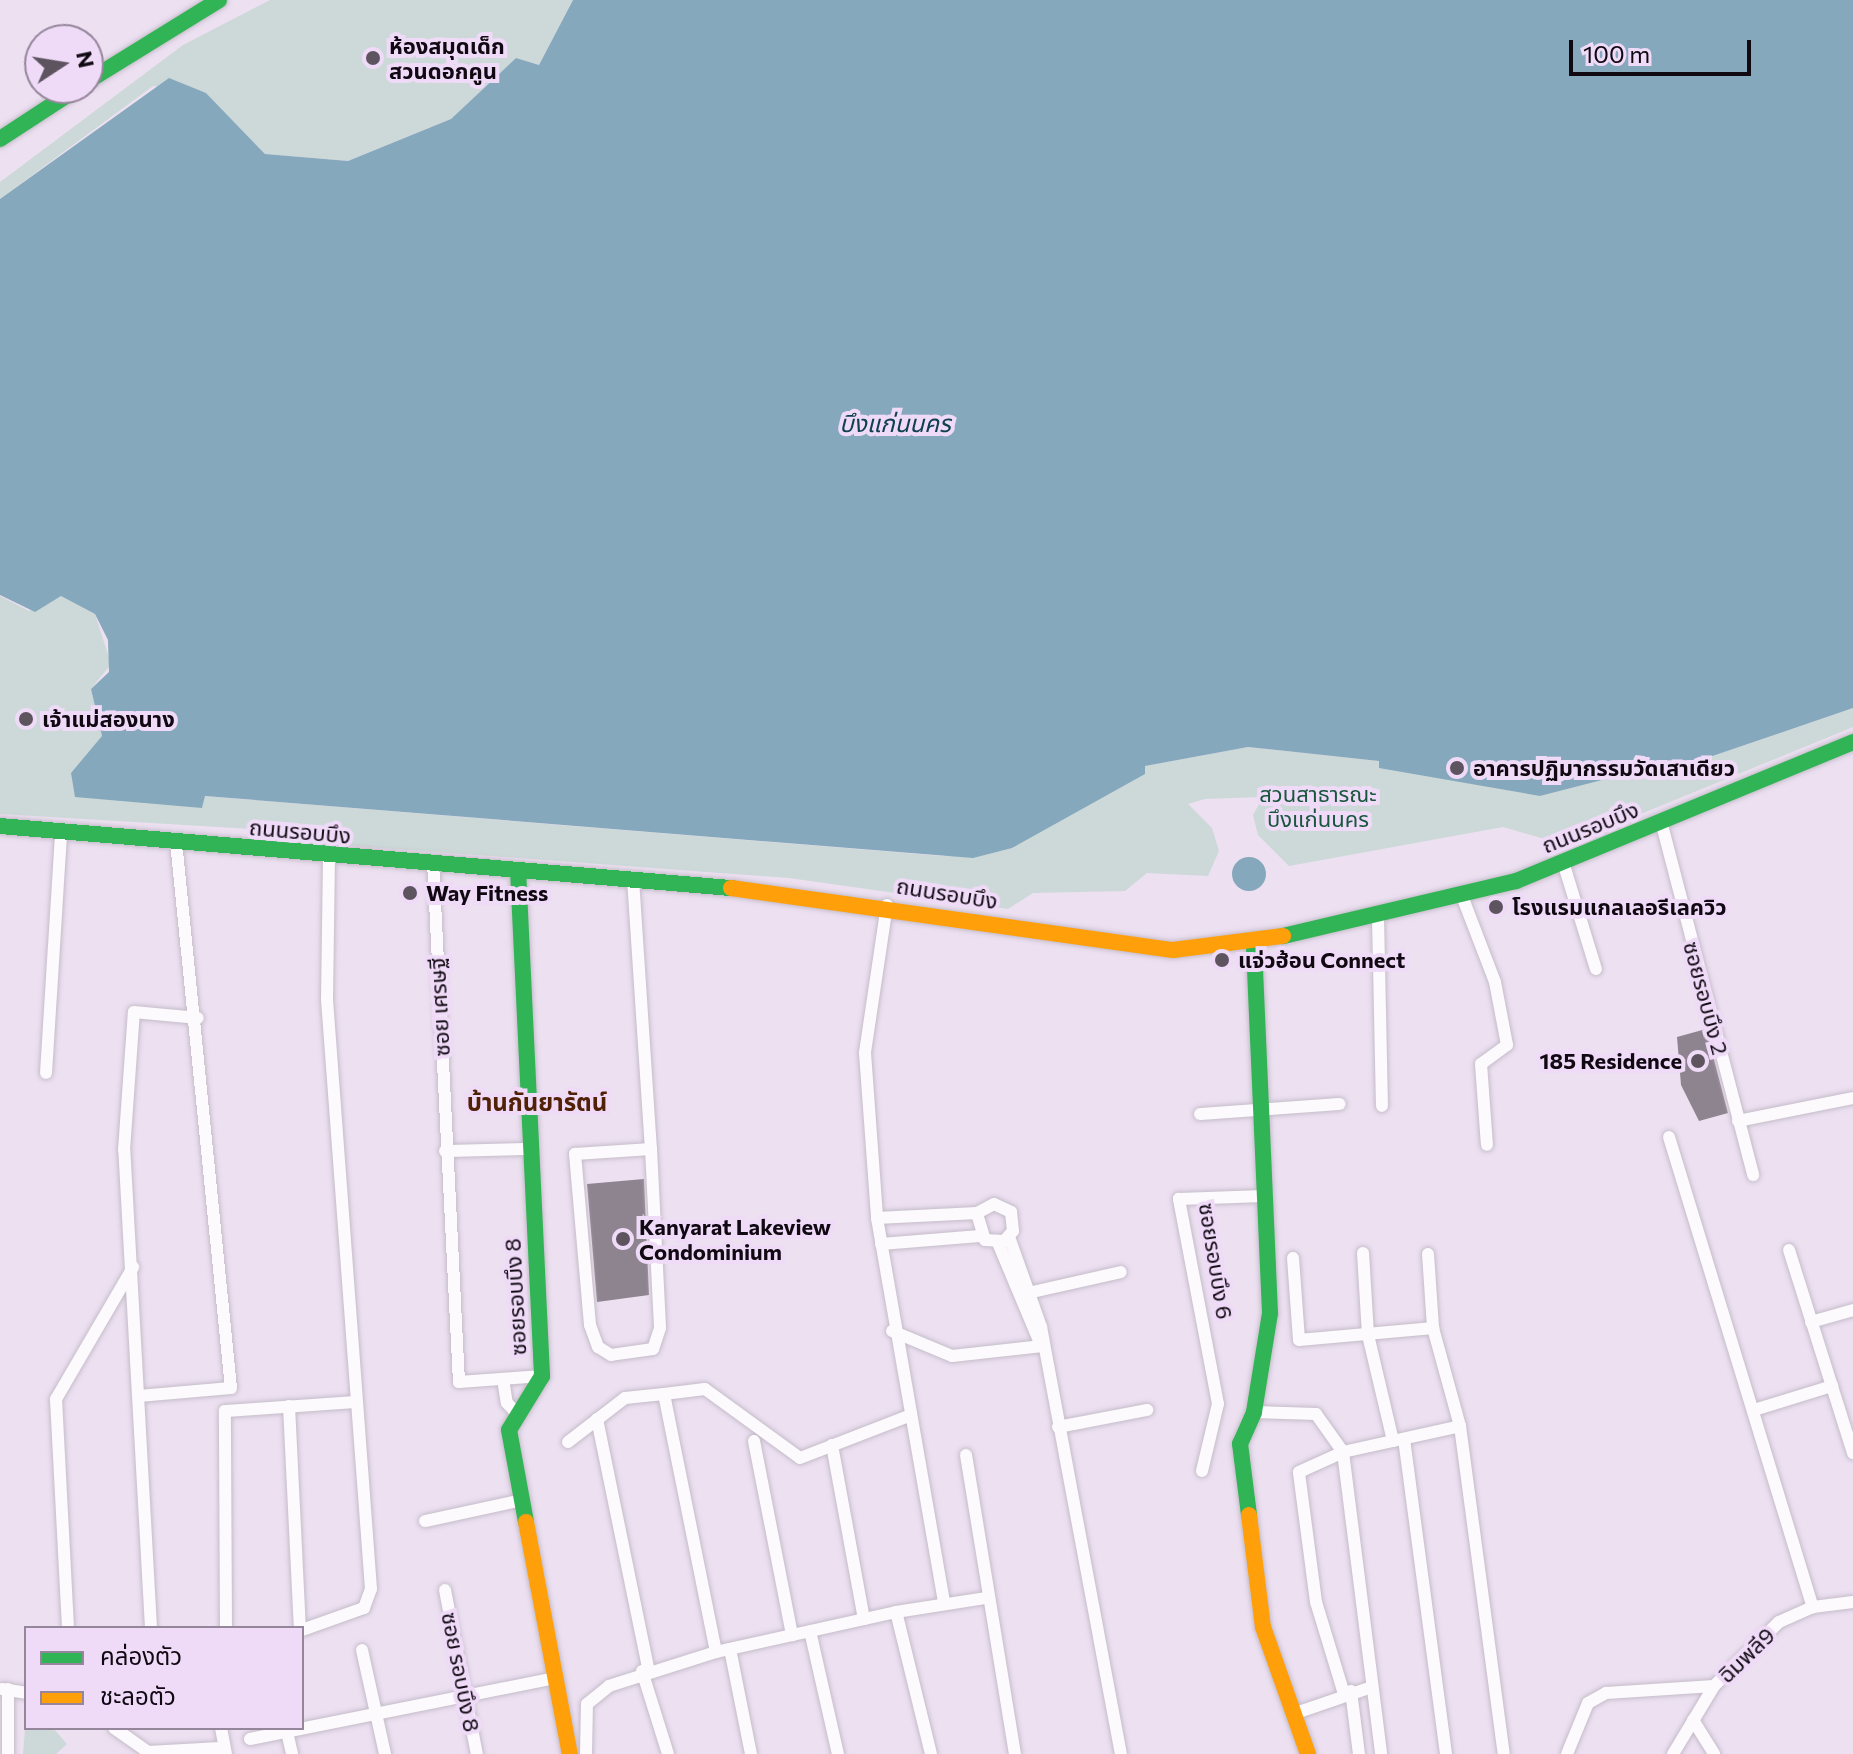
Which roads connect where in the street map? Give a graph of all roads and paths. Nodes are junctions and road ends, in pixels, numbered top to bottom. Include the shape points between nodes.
1 (219, 0) edge
2 (104, 71) edge
3 (54, 104) edge
4 (0, 139) edge
5 (1853, 742) edge
6 (1661, 821) junction
7 (0, 826) edge
8 (61, 832) junction
9 (176, 842) junction
10 (329, 856) junction
11 (433, 862) junction
12 (1563, 862) junction
13 (518, 870) junction
14 (633, 879) junction
15 (1462, 896) junction
16 (887, 905) junction
17 (1378, 917) junction
18 (1254, 942) junction
19 (1596, 969) dead end
20 (198, 1018) junction
21 (46, 1073) dead end
22 (1853, 1098) edge
23 (1340, 1104) dead end
24 (1382, 1106) dead end
25 (1263, 1110) junction
26 (1200, 1114) dead end
27 (1738, 1121) junction
28 (1669, 1137) dead end
29 (1487, 1145) dead end
30 (528, 1149) junction
31 (651, 1149) junction
32 (445, 1151) junction
33 (1753, 1175) dead end
34 (1264, 1196) junction
35 (977, 1213) junction
36 (877, 1218) junction
37 (980, 1236) junction
38 (1003, 1240) junction
39 (881, 1244) junction
40 (1789, 1250) dead end
41 (1363, 1253) dead end
42 (1428, 1254) dead end
43 (1293, 1258) dead end
44 (133, 1267) junction
45 (1121, 1272) dead end
46 (1027, 1293) junction
47 (1853, 1310) edge
48 (1811, 1322) junction
49 (1433, 1328) junction
50 (892, 1331) junction
51 (1368, 1335) junction
52 (1042, 1346) junction
53 (542, 1376) junction
54 (503, 1379) junction
55 (1832, 1386) junction
56 (664, 1394) junction
57 (139, 1396) junction
58 (353, 1402) junction
59 (1853, 1402) edge
60 (289, 1406) junction
61 (1838, 1407) junction
62 (1147, 1410) dead end
63 (1754, 1410) junction
64 (1254, 1412) junction
65 (518, 1415) junction
66 (906, 1417) junction
67 (597, 1419) junction
68 (1460, 1426) junction
69 (1058, 1427) junction
70 (1398, 1440) junction
71 (754, 1441) dead end
72 (568, 1442) dead end
73 (832, 1445) junction
74 (1343, 1452) junction
75 (1853, 1453) edge
76 (966, 1455) dead end
77 (1202, 1471) dead end
78 (522, 1500) junction
79 (425, 1521) dead end
80 (445, 1590) dead end
81 (985, 1598) junction
82 (944, 1601) junction
83 (1853, 1602) edge
84 (1813, 1607) junction
85 (896, 1612) junction
86 (864, 1619) junction
87 (68, 1626) edge
88 (151, 1626) edge
89 (226, 1626) edge
90 (301, 1626) edge
91 (304, 1628) edge
92 (810, 1631) junction
93 (792, 1635) junction
94 (730, 1649) junction
95 (362, 1650) dead end
96 (716, 1652) junction
97 (645, 1670) junction
98 (556, 1678) junction
99 (1714, 1686) junction
100 (1372, 1687) junction
101 (4, 1689) edge
102 (24, 1693) edge
103 (1348, 1693) junction
104 (466, 1696) junction
105 (377, 1714) junction
106 (1293, 1714) junction
107 (1693, 1720) junction
108 (304, 1729) edge
109 (117, 1730) edge
110 (221, 1730) edge
111 (297, 1730) edge
112 (287, 1732) junction
113 (250, 1739) dead end
114 (223, 1751) edge
115 (147, 1753) edge
116 (8, 1754) edge
117 (292, 1754) edge
118 (385, 1754) edge
119 (477, 1754) edge
120 (570, 1754) edge
121 (586, 1754) edge
122 (668, 1754) edge
123 (751, 1754) edge
124 (838, 1754) edge
125 (931, 1754) edge
126 (1015, 1754) edge
127 (1121, 1754) edge
128 (1308, 1754) edge
129 (1359, 1754) edge
130 (1381, 1754) edge
131 (1446, 1754) edge
132 (1504, 1754) edge
133 (1567, 1754) edge
134 (1673, 1754) edge
135 (1714, 1754) edge

1 - 2 street
3 - 4 street
5 - 6 street, ถนนรอบบึง
6 - 12 street, ถนนรอบบึง
6 - 27 street, ซอยรอบบึง 2
7 - 8 street, ถนนรอบบึง
8 - 9 street, ถนนรอบบึง
8 - 21 street
9 - 10 street, ถนนรอบบึง
9 - 20 street
10 - 11 street, ถนนรอบบึง
10 - 58 street via 327,1000
11 - 13 street, ถนนรอบบึง
11 - 32 street, ซอย เศรษฐี
12 - 15 street, ถนนรอบบึง
12 - 19 street
13 - 14 street, ถนนรอบบึง
13 - 30 street, ซอยรอบบึง 8
14 - 16 street, ถนนรอบบึง
14 - 31 street
15 - 17 street, ถนนรอบบึง
15 - 29 street via 1495,982 1507,1045 1481,1064
16 - 18 street, ถนนรอบบึง via 1173,950
16 - 36 street via 865,1053
17 - 18 street, ถนนรอบบึง
17 - 24 street
18 - 25 street
20 - 44 street via 134,1012 124,1150
20 - 57 street via 231,1388
22 - 27 street
23 - 25 street
25 - 26 street
25 - 34 street
27 - 33 street, ซอยรอบบึง 2
28 - 63 street
30 - 32 street
30 - 53 street, ซอยรอบบึง 8
31 - 31 street via 660,1334 653,1349 611,1355 598,1347 590,1325 575,1154
32 - 54 street, ซอย เศรษฐี via 459,1382
34 - 64 street via 1270,1313
34 - 77 street, ซอยรอบบึง 6 via 1179,1199 1218,1404
35 - 36 street
35 - 37 street
35 - 38 street via 994,1204 1006,1207 1014,1218
36 - 39 street
37 - 38 street
37 - 39 street
38 - 46 street
39 - 50 street
40 - 48 street
41 - 51 street
42 - 49 street
43 - 51 street via 1299,1340
44 - 57 street
44 - 87 street via 56,1399
45 - 46 street
46 - 52 street
47 - 48 street
48 - 55 street
49 - 51 street
49 - 68 street
50 - 52 street via 952,1356
50 - 66 street
51 - 70 street
52 - 69 street
53 - 54 street
53 - 65 street, ซอยรอบบึง 8
54 - 65 street
55 - 61 street
55 - 63 street
56 - 67 street via 625,1398
56 - 73 street via 705,1389 800,1458
56 - 96 street
57 - 88 street
58 - 60 street
58 - 91 street via 371,1589 364,1608
59 - 61 street
60 - 89 street via 225,1411
60 - 90 street
61 - 75 street
62 - 69 street
63 - 84 street
64 - 74 street via 1316,1414
64 - 106 street via 1240,1444 1243,1486 1263,1627
65 - 78 street, ซอยรอบบึง 8 via 509,1430
66 - 73 street
66 - 82 street
67 - 72 street
67 - 97 street
68 - 70 street
68 - 132 street
69 - 127 street
70 - 74 street
70 - 131 street
71 - 93 street
73 - 86 street
74 - 100 street
74 - 103 street via 1299,1472 1316,1602
76 - 81 street via 988,1573
78 - 79 street
78 - 98 street, ซอยรอบบึง 8
80 - 104 street, ซอย รอบบึง 8
81 - 82 street
81 - 126 street
82 - 85 street
83 - 84 street, ฉิมพลี9
84 - 99 street, ฉิมพลี9 via 1779,1622
85 - 86 street
85 - 125 street
86 - 92 street
92 - 93 street
92 - 124 street
93 - 94 street
94 - 96 street
94 - 123 street
95 - 105 street
96 - 97 street
97 - 121 street via 587,1704
97 - 122 street
98 - 104 street
98 - 120 street, ซอยรอบบึง 8
99 - 107 street, ฉิมพลี9
99 - 133 street via 1606,1693 1588,1703
100 - 103 street
100 - 130 street
101 - 102 street
101 - 116 street
103 - 106 street
103 - 129 street
104 - 105 street
104 - 119 street, ซอย รอบบึง 8
105 - 108 street
105 - 118 street
106 - 128 street
107 - 134 street, ฉิมพลี9
107 - 135 street
109 - 115 street
110 - 114 street
111 - 112 street
112 - 113 street
112 - 117 street
114 - 115 street

